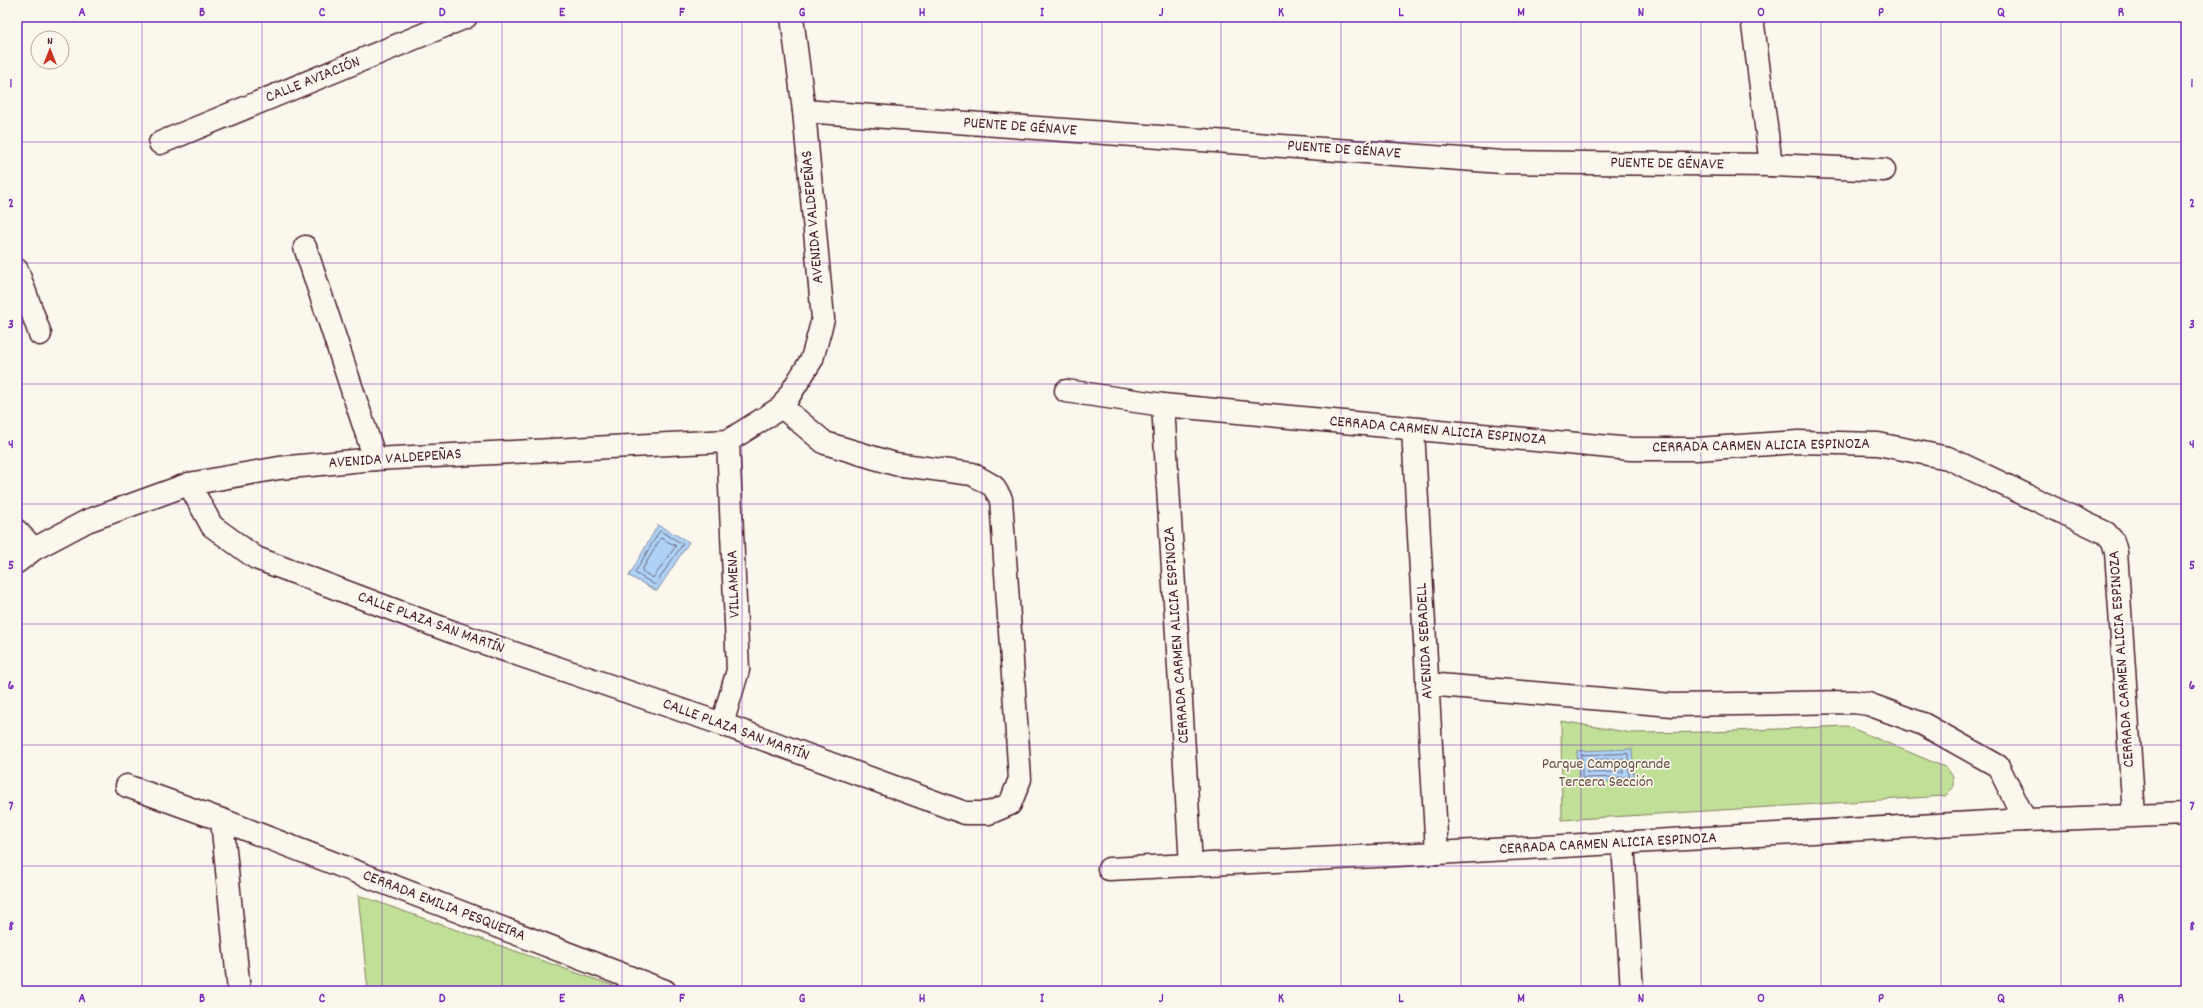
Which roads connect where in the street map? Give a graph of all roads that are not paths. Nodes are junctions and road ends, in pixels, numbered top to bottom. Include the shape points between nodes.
1 (466, 17) edge
2 (792, 17) edge
3 (1752, 17) edge
4 (804, 111) junction
5 (160, 143) dead end
6 (1771, 165) junction
7 (1884, 170) dead end
8 (305, 247) dead end
9 (17, 270) edge
10 (40, 334) dead end
11 (1066, 391) dead end
12 (1163, 405) junction
13 (782, 407) junction
14 (1413, 430) junction
15 (728, 441) junction
16 (375, 459) junction
17 (189, 484) junction
18 (17, 531) edge
19 (25, 556) edge
20 (1427, 684) junction
21 (722, 724) junction
22 (128, 786) dead end
23 (2186, 814) edge
24 (2134, 815) junction
25 (222, 820) junction
26 (2025, 820) junction
27 (1622, 843) junction
28 (1437, 853) junction
29 (1192, 865) junction
30 (1109, 869) dead end
31 (239, 991) edge
32 (665, 991) edge
33 (1632, 991) edge

1 - 5 street, CALLE AVIACIÓN
2 - 4 street, AVENIDA VALDEPEÑAS
3 - 6 street
4 - 6 street, PUENTE DE GÉNAVE via 1502,162
4 - 13 street, AVENIDA VALDEPEÑAS via 823,319 812,359
6 - 7 street, PUENTE DE GÉNAVE
8 - 16 street
9 - 10 street
11 - 12 street, CERRADA CARMEN ALICIA ESPINOZA
12 - 14 street, CERRADA CARMEN ALICIA ESPINOZA
12 - 29 street, CERRADA CARMEN ALICIA ESPINOZA
13 - 15 street, AVENIDA VALDEPEÑAS
13 - 21 street, CALLE PLAZA SAN MARTÍN via 825,443 895,464 972,474 993,486 1000,499 1020,779 1010,804 989,813 965,813
14 - 20 street, AVENIDA SEBADELL
14 - 24 street, CERRADA CARMEN ALICIA ESPINOZA via 1511,436 1631,449 1697,449 1798,442 1878,444 1948,458 2106,533 2113,541 2116,552
15 - 16 street, AVENIDA VALDEPEÑAS
15 - 21 street, VILLAMENA via 738,670
16 - 17 street, AVENIDA VALDEPEÑAS via 279,468
17 - 19 street, AVENIDA VALDEPEÑAS via 87,521
17 - 21 street, CALLE PLAZA SAN MARTÍN via 212,526 256,558 456,633
18 - 19 street
20 - 26 street via 1672,705 1854,702 1868,704 1923,724 1998,766
20 - 28 street, AVENIDA SEBADELL
22 - 25 street, CERRADA EMILIA PESQUEIRA
23 - 24 street, CERRADA CARMEN ALICIA ESPINOZA
24 - 26 street, CERRADA CARMEN ALICIA ESPINOZA
25 - 31 street
25 - 32 street, CERRADA EMILIA PESQUEIRA
26 - 27 street, CERRADA CARMEN ALICIA ESPINOZA
27 - 28 street, CERRADA CARMEN ALICIA ESPINOZA
27 - 33 street
28 - 29 street, CERRADA CARMEN ALICIA ESPINOZA
29 - 30 street, CERRADA CARMEN ALICIA ESPINOZA

